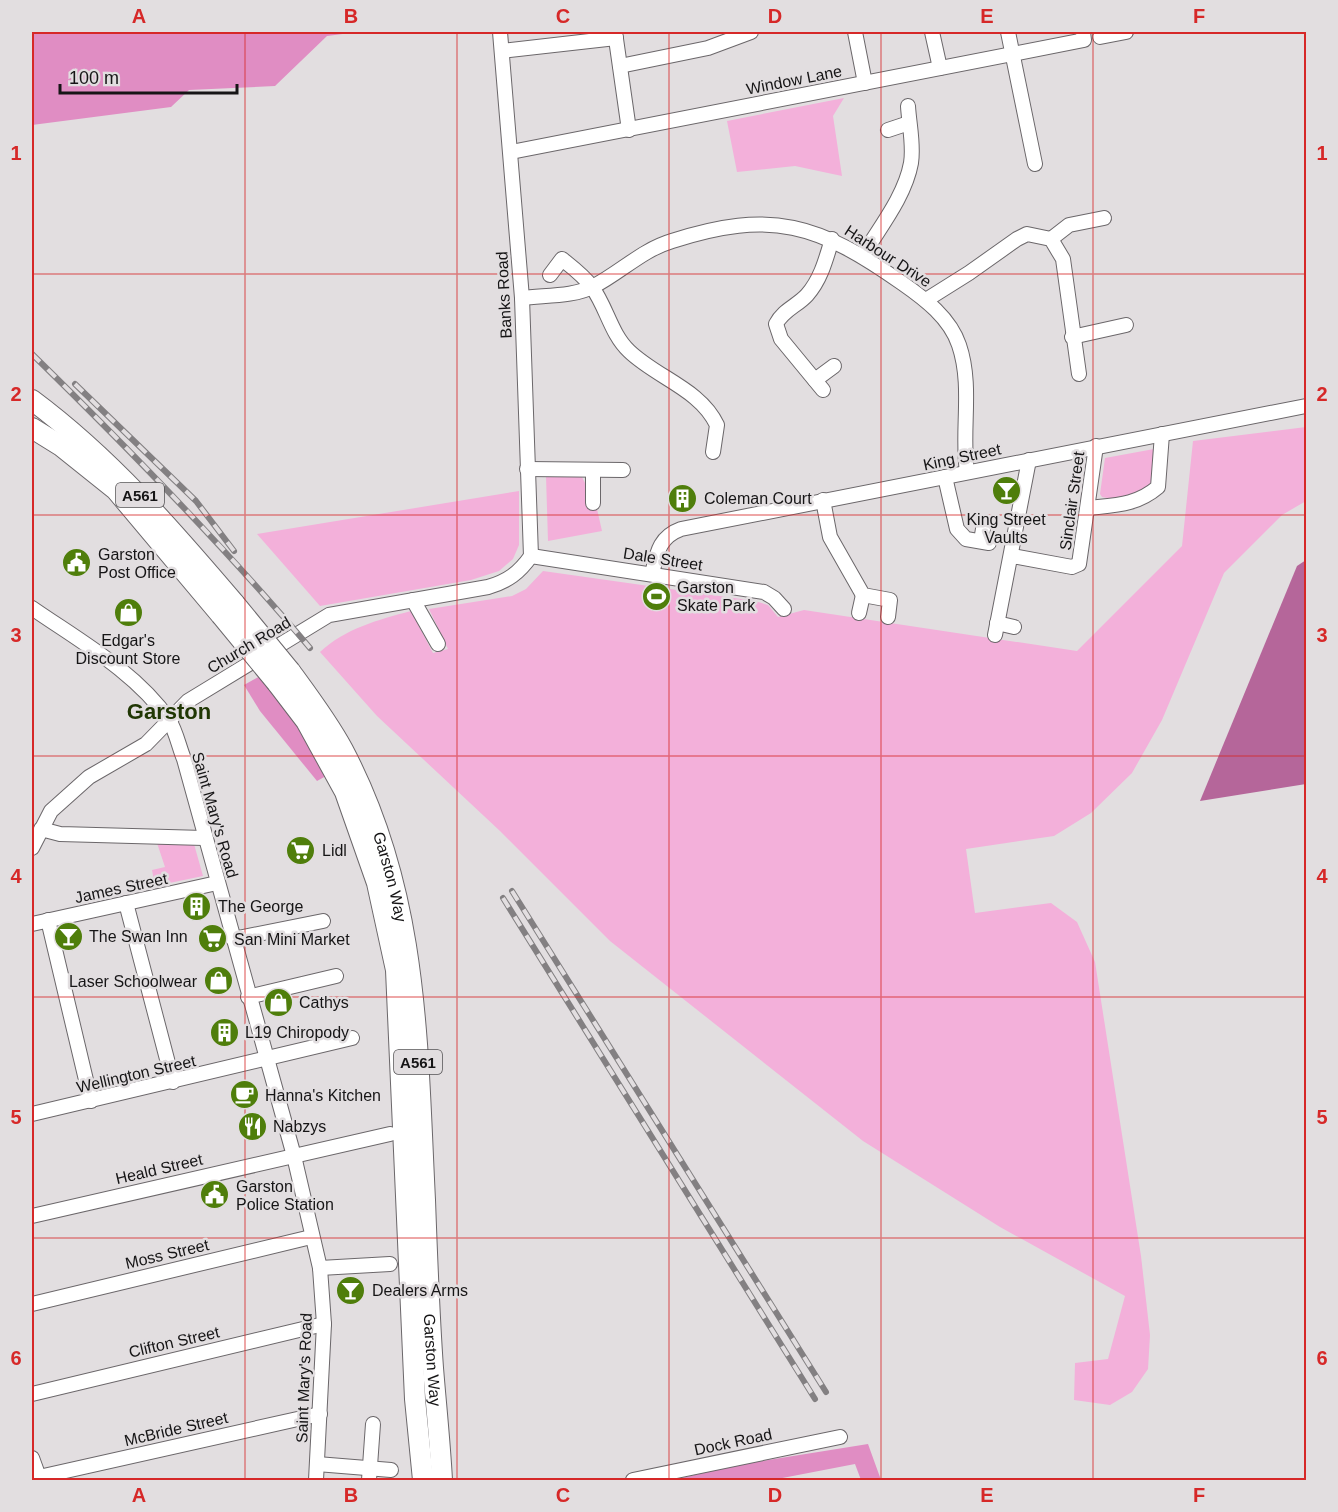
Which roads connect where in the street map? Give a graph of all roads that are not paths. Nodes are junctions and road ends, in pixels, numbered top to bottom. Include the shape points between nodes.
1 (500, 32) edge
2 (855, 32) edge
3 (933, 32) edge
4 (1008, 32) edge
5 (1126, 32) edge
6 (616, 35) edge
7 (751, 35) edge
8 (1083, 36) edge
9 (1100, 36) dead end
10 (502, 51) junction
11 (1012, 53) junction
12 (620, 66) junction
13 (940, 68) junction
14 (865, 83) junction
15 (908, 106) dead end
16 (909, 123) junction
17 (629, 130) junction
18 (888, 130) dead end
19 (510, 152) junction
20 (1035, 164) dead end
21 (1104, 218) dead end
22 (1051, 238) junction
23 (832, 239) junction
24 (863, 255) junction
25 (549, 275) dead end
26 (592, 287) junction
27 (522, 298) junction
28 (926, 300) junction
29 (1126, 326) dead end
30 (1072, 337) junction
31 (834, 366) dead end
32 (1079, 374) dead end
33 (32, 400) edge
34 (1306, 406) edge
35 (32, 428) edge
36 (1162, 434) junction
37 (1096, 446) junction
38 (713, 452) dead end
39 (1029, 460) junction
40 (527, 469) junction
41 (593, 471) junction
42 (623, 471) dead end
43 (967, 472) junction
44 (945, 477) junction
45 (823, 500) junction
46 (593, 503) dead end
47 (1089, 508) junction
48 (984, 523) dead end
49 (531, 556) junction
50 (1012, 556) junction
51 (652, 573) junction
52 (863, 595) junction
53 (412, 600) junction
54 (32, 608) edge
55 (228, 609) junction
56 (784, 609) dead end
57 (859, 613) dead end
58 (888, 617) dead end
59 (1014, 627) dead end
60 (438, 644) dead end
61 (283, 677) junction
62 (170, 721) junction
63 (41, 829) junction
64 (204, 838) junction
65 (32, 848) edge
66 (217, 883) junction
67 (126, 903) junction
68 (48, 920) junction
69 (323, 921) dead end
70 (32, 924) edge
71 (233, 939) junction
72 (336, 976) dead end
73 (248, 997) junction
74 (352, 1038) dead end
75 (265, 1060) junction
76 (173, 1082) junction
77 (91, 1101) junction
78 (32, 1114) edge
79 (390, 1134) dead end
80 (294, 1156) junction
81 (32, 1216) edge
82 (311, 1237) junction
83 (390, 1264) dead end
84 (320, 1268) junction
85 (32, 1304) edge
86 (324, 1324) junction
87 (32, 1394) edge
88 (321, 1414) junction
89 (373, 1424) dead end
90 (840, 1437) dead end
91 (32, 1458) edge
92 (317, 1464) junction
93 (391, 1470) dead end
94 (370, 1475) edge
95 (39, 1479) edge
96 (316, 1480) edge
97 (423, 1480) edge
98 (442, 1480) edge
99 (633, 1480) edge

1 - 10 street, Banks Road
2 - 14 street
3 - 13 street
4 - 11 street
5 - 9 street
6 - 10 street
6 - 12 street
7 - 12 street
8 - 11 street, Window Lane
10 - 19 street, Banks Road
11 - 13 street, Window Lane
11 - 20 street
12 - 17 street
13 - 14 street, Window Lane
14 - 17 street, Window Lane
15 - 16 street
16 - 18 street
16 - 24 street via 908,177
17 - 19 street, Window Lane
19 - 27 street, Banks Road
21 - 22 street via 1069,225
22 - 28 street via 1028,234 1017,238
22 - 30 street via 1063,259
23 - 24 street, Harbour Drive
23 - 26 street, Harbour Drive via 784,225 706,230 668,242
23 - 31 street via 822,271 807,295 781,315 776,324 781,339 819,385
24 - 28 street, Harbour Drive
25 - 26 street via 559,254
26 - 27 street, Harbour Drive
26 - 38 street via 615,334 630,353 711,413 717,425
27 - 40 street, Banks Road
28 - 43 street, Harbour Drive via 948,324 959,344 966,371
29 - 30 street
30 - 32 street
33 - 55 highway, Garston Way / A561 via 70,428 162,519
34 - 36 street, King Street
35 - 55 highway, Garston Way / A561 via 116,490
36 - 37 street, King Street
36 - 47 street via 1158,487 1132,504
37 - 39 street, King Street
37 - 47 street, Sinclair Street
39 - 43 street, King Street
39 - 50 street
40 - 41 street
40 - 49 street, Banks Road
41 - 42 street
41 - 46 street
43 - 44 street, King Street
44 - 45 street, King Street
44 - 48 street via 957,529 966,539 985,542
45 - 51 street, King Street via 669,533 660,545
45 - 52 street via 830,537
47 - 50 street, Sinclair Street via 1079,564 1072,567
49 - 51 street, Dale Street
49 - 53 street, Church Road via 520,572 505,582
50 - 59 street via 996,629
51 - 56 street, Dale Street via 764,592
52 - 57 street
52 - 58 street via 890,600
53 - 60 street
53 - 62 street, Church Road via 329,615 188,701
54 - 62 street via 126,675
55 - 61 highway, Garston Way / A561, bridge
61 - 97 highway, Garston Way / A561 via 345,792 377,883 396,970 415,1399
61 - 98 highway, Garston Way / A561 via 326,722 360,784 386,850 401,906 418,1060
62 - 63 street, Church Road via 146,744 89,777 58,803
62 - 64 street, Saint Mary's Road
63 - 64 street via 60,834
63 - 65 street, Church Road
64 - 66 street, Saint Mary's Road
66 - 67 street, James Street
66 - 71 street, Saint Mary's Road
67 - 68 street, James Street
67 - 76 street
68 - 70 street, James Street
68 - 77 street
69 - 71 street
71 - 73 street, Saint Mary's Road
72 - 73 street
73 - 75 street, Saint Mary's Road
74 - 75 street, Wellington Street
75 - 76 street, Wellington Street
75 - 80 street, Saint Mary's Road
76 - 77 street, Wellington Street
77 - 78 street, Wellington Street
79 - 80 street, Heald Street
80 - 81 street, Heald Street
80 - 82 street, Saint Mary's Road
82 - 84 street, Saint Mary's Road
82 - 85 street, Moss Street
83 - 84 street
84 - 86 street, Saint Mary's Road
86 - 87 street, Clifton Street
86 - 88 street, Saint Mary's Road
88 - 92 street, Saint Mary's Road
88 - 95 street, McBride Street
89 - 94 street
90 - 99 street, Dock Road
91 - 95 street
92 - 94 street
92 - 96 street, Saint Mary's Road
93 - 94 street

